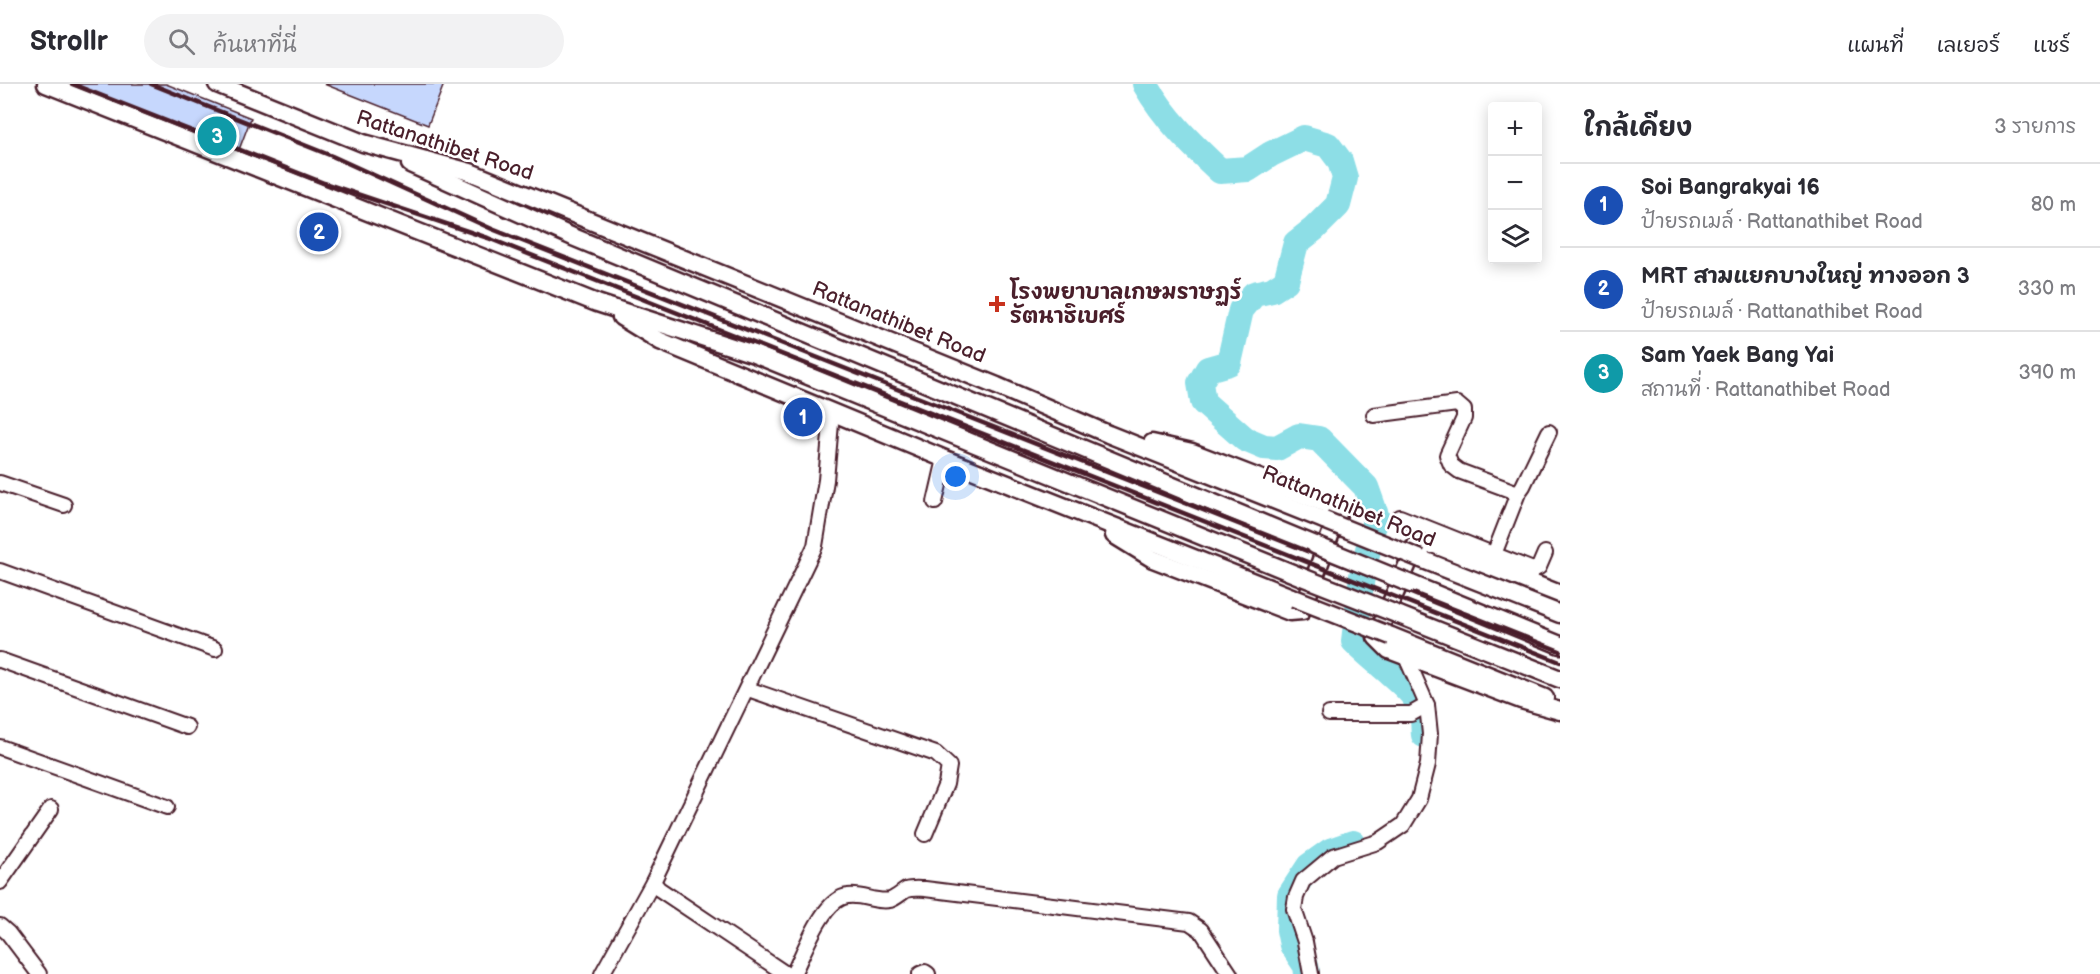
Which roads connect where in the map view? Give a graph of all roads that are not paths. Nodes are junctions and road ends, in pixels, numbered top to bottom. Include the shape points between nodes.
1 (46, 84) edge
2 (217, 84) edge
3 (235, 87) edge
4 (363, 143) junction
5 (597, 303) junction
6 (832, 412) junction
7 (1374, 415) dead end
8 (1549, 432) dead end
9 (1107, 434) junction
10 (945, 459) junction
11 (0, 483) edge
12 (1518, 493) junction
13 (935, 502) dead end
14 (64, 505) dead end
15 (1076, 511) junction
16 (1400, 517) dead end
17 (1545, 553) dead end
18 (1492, 560) junction
19 (0, 571) edge
20 (1560, 594) edge
21 (1560, 614) edge
22 (1560, 645) edge
23 (214, 649) dead end
24 (1406, 657) junction
25 (0, 660) edge
26 (1560, 679) edge
27 (748, 689) junction
28 (1560, 704) edge
29 (1422, 709) junction
30 (1560, 711) edge
31 (1329, 714) dead end
32 (187, 727) dead end
33 (0, 747) edge
34 (167, 807) dead end
35 (51, 808) dead end
36 (925, 834) dead end
37 (0, 880) edge
38 (653, 882) junction
39 (0, 926) edge
40 (39, 974) edge
41 (602, 974) edge
42 (786, 974) edge
43 (793, 974) edge
44 (920, 974) edge
45 (928, 974) edge
46 (1230, 974) edge
47 (1311, 974) edge

1 - 5 main road
2 - 3 main road, Rattanathibet Road
3 - 4 main road, Rattanathibet Road
4 - 9 main road, Rattanathibet Road via 470,172
4 - 22 main road, bridge via 573,237
5 - 6 main road via 660,341
5 - 26 main road, bridge via 754,354
6 - 10 main road
6 - 27 street via 816,546
7 - 12 street via 1457,404 1464,410 1464,418 1447,455 1451,465
8 - 12 street
9 - 15 main road via 1192,452 1329,505 1338,514 1302,611 1290,612 1153,559
9 - 21 main road, Rattanathibet Road, bridge
10 - 13 street
10 - 15 main road
11 - 14 street
12 - 18 street
15 - 28 main road, bridge
16 - 18 street
17 - 18 street via 1539,567 1533,570
18 - 20 main road
18 - 24 main road via 1435,545 1416,545 1376,637 1389,650
19 - 23 street
24 - 29 street
24 - 30 main road
25 - 32 street
27 - 36 street via 936,754 949,766 948,775
27 - 38 street
29 - 31 street
29 - 47 street via 1430,734 1428,764 1419,799 1403,825 1378,842 1333,856 1313,871 1300,889 1294,909
33 - 34 street
35 - 37 street
38 - 41 street
38 - 42 street
39 - 40 street
43 - 46 street via 833,902 853,895 891,900 908,889 1189,922 1201,930
44 - 45 street

